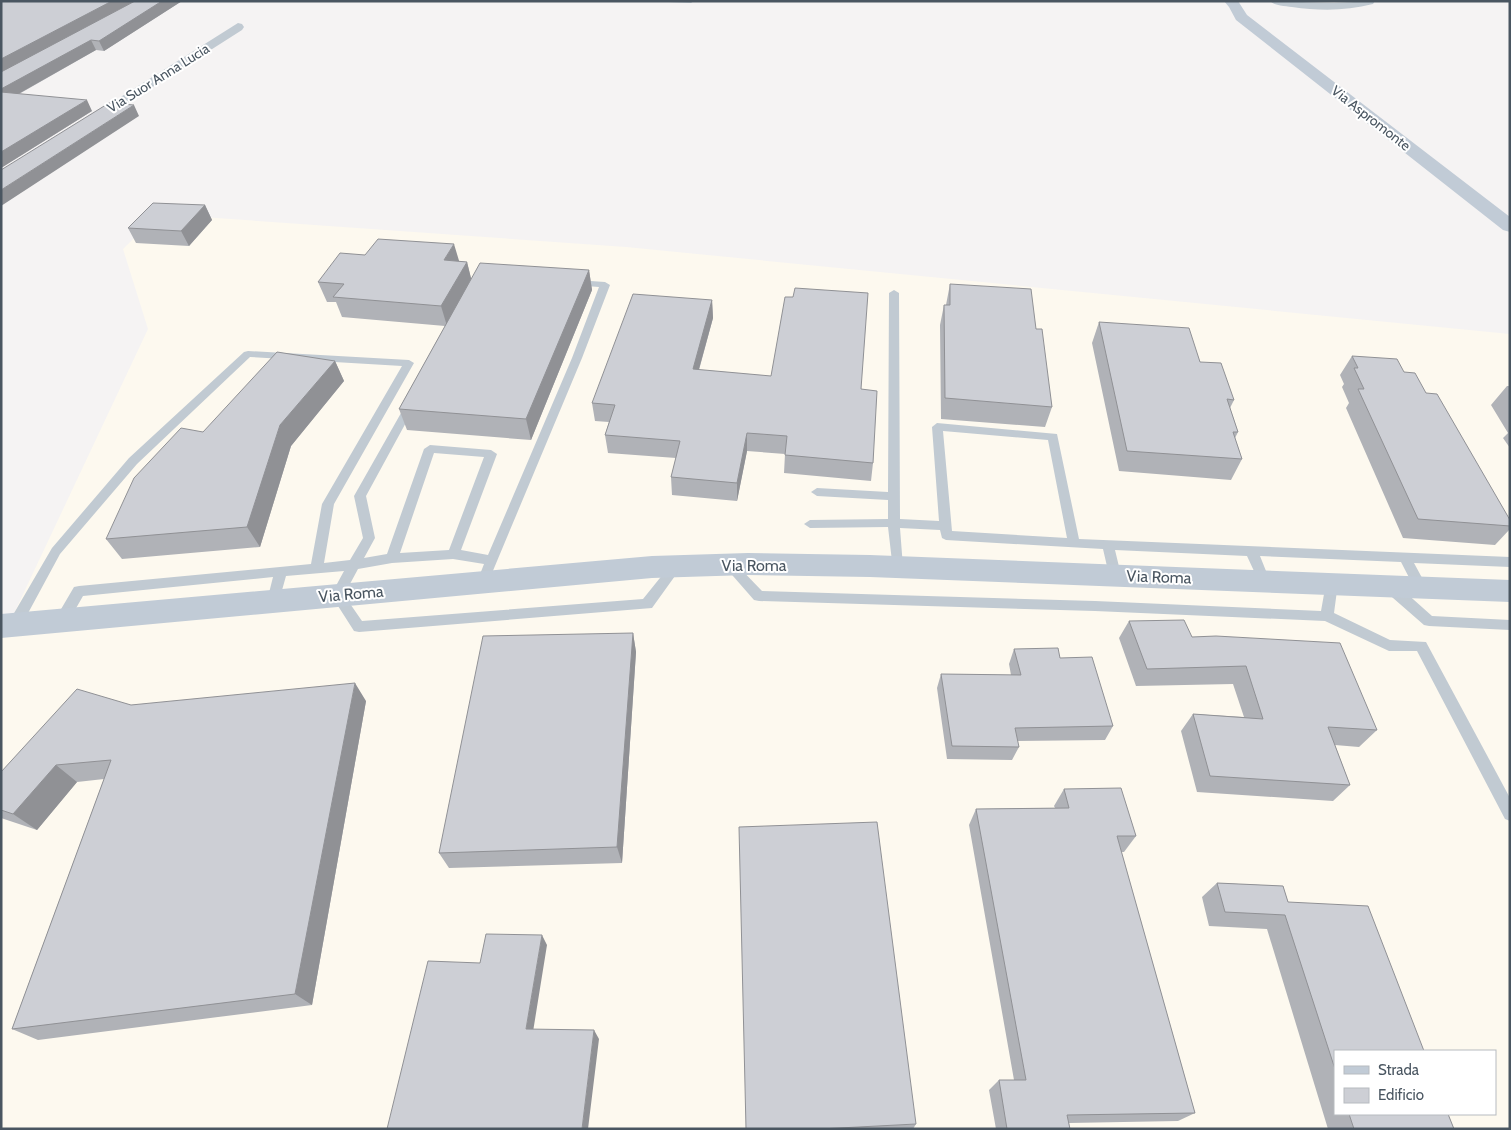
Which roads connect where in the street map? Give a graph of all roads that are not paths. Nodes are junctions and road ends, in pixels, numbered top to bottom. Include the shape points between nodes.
1 (649, 1) edge
2 (691, 1) edge
3 (1276, 1) edge
4 (1369, 1) edge
5 (1237, 3) edge
6 (238, 27) dead end
7 (75, 130) edge
8 (1510, 226) edge
9 (568, 282) edge
10 (894, 293) dead end
11 (417, 394) edge
12 (817, 492) dead end
13 (894, 496) junction
14 (894, 523) junction
15 (810, 524) dead end
16 (946, 526) junction
17 (1074, 543) junction
18 (1108, 545) junction
19 (1252, 552) junction
20 (453, 554) junction
21 (392, 558) junction
22 (1405, 558) junction
23 (1510, 562) edge
24 (352, 565) junction
25 (730, 565) junction
26 (676, 566) junction
27 (897, 567) junction
28 (317, 568) junction
29 (487, 571) junction
30 (281, 572) junction
31 (1115, 575) junction
32 (1264, 581) junction
33 (1332, 583) junction
34 (1388, 585) junction
35 (1421, 586) junction
36 (1510, 590) edge
37 (337, 595) junction
38 (273, 601) junction
39 (1327, 616) junction
40 (62, 620) junction
41 (8, 625) edge
42 (1510, 625) edge
43 (1510, 814) edge

1 - 2 lane
3 - 4 street via 1326,7
5 - 8 main road, Via Aspromonte via 1241,17
6 - 7 street, Via Suor Anna Lucia
9 - 29 lane via 605,285
10 - 13 lane
11 - 24 lane via 360,496 369,538
12 - 13 lane
13 - 14 lane
14 - 15 lane
14 - 16 lane
14 - 27 lane
16 - 17 lane via 946,535
16 - 17 lane via 937,427 1054,437
17 - 18 lane
18 - 19 lane
18 - 31 lane
19 - 22 lane
19 - 32 lane
20 - 21 lane
20 - 21 lane via 491,454 430,448
20 - 29 lane
21 - 24 lane
22 - 23 lane
22 - 35 lane
24 - 28 lane
24 - 37 lane
25 - 26 main road, Via Roma
25 - 27 main road, Via Roma
25 - 39 lane via 759,596
26 - 29 main road, Via Roma
26 - 37 lane via 647,604 637,605 359,627
27 - 31 main road, Via Roma
28 - 30 lane
28 - 41 lane via 328,504 409,363 248,354 133,461 56,551
29 - 37 main road, Via Roma
30 - 38 lane
30 - 40 lane via 79,591
31 - 32 main road, Via Roma
32 - 33 main road, Via Roma
33 - 34 main road, Via Roma
33 - 39 lane
34 - 35 main road, Via Roma
34 - 42 lane via 1428,621
35 - 36 main road, Via Roma
37 - 38 main road, Via Roma
38 - 40 main road, Via Roma
39 - 43 lane via 1389,645 1421,646
40 - 41 main road, Via Roma

